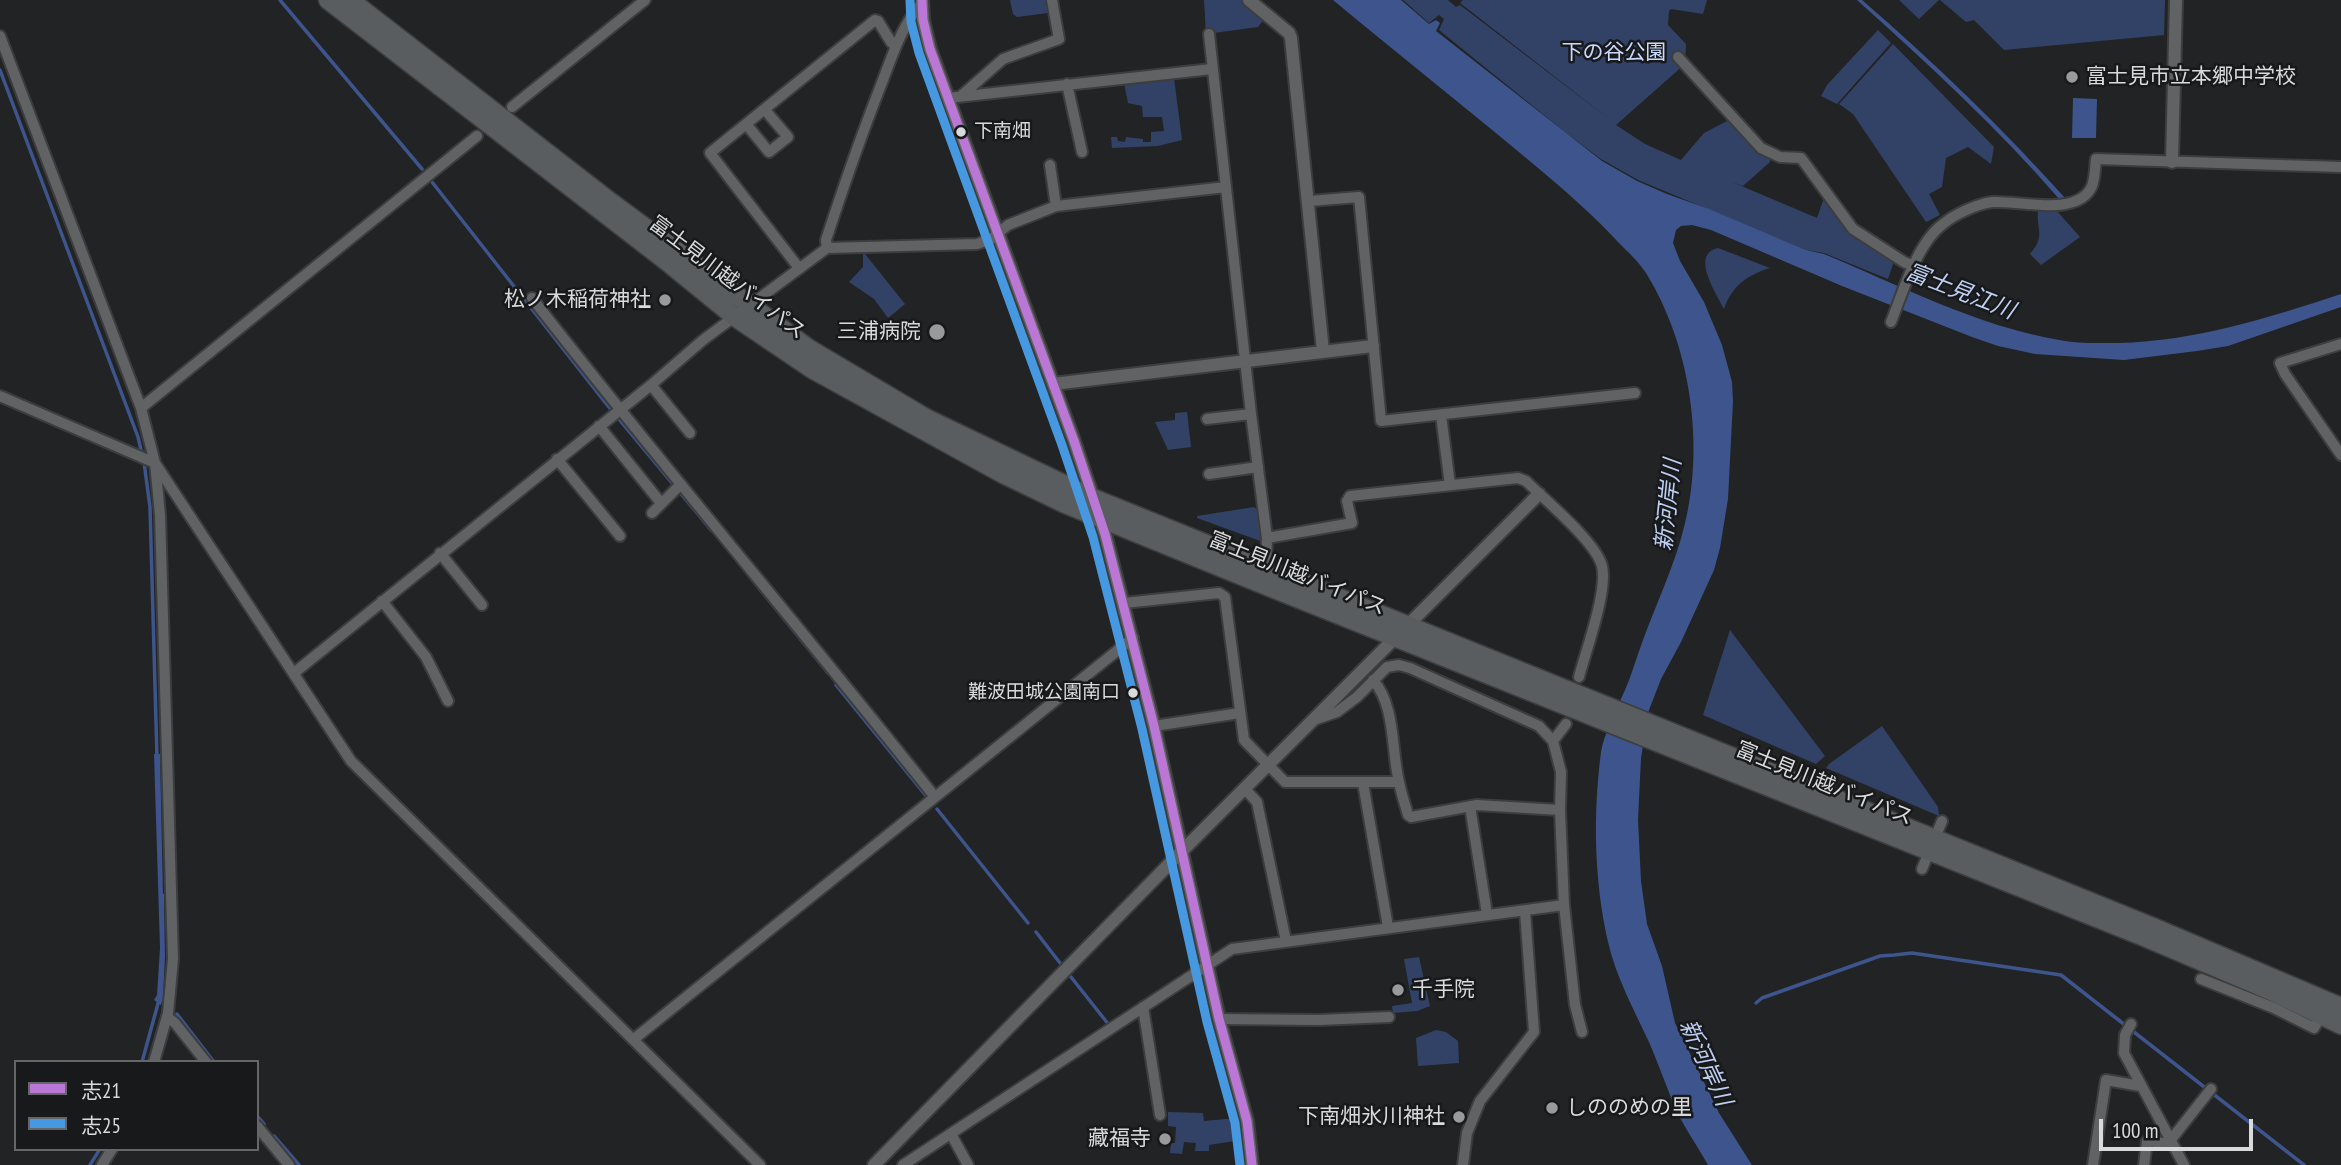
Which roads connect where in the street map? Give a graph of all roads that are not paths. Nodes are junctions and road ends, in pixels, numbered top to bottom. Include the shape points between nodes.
1 (328, 0) edge
2 (350, 0) edge
3 (645, 0) edge
4 (1052, 0) edge
5 (1249, 0) edge
6 (2176, 0) edge
7 (922, 2) edge
8 (1209, 34) dead end
9 (0, 36) edge
10 (896, 46) junction
11 (1678, 57) dead end
12 (1212, 69) junction
13 (1067, 84) junction
14 (954, 97) junction
15 (512, 107) dead end
16 (765, 110) junction
17 (746, 124) junction
18 (477, 136) dead end
19 (1082, 152) dead end
20 (2172, 162) junction
21 (1050, 165) dead end
22 (2341, 167) edge
23 (1226, 187) junction
24 (1309, 201) junction
25 (1056, 205) junction
26 (997, 233) junction
27 (827, 248) junction
28 (799, 268) junction
29 (1912, 271) junction
30 (532, 298) dead end
31 (751, 306) junction
32 (735, 317) junction
33 (1891, 322) dead end
34 (2341, 344) edge
35 (1373, 346) junction
36 (1324, 351) junction
37 (1246, 360) junction
38 (1053, 384) junction
39 (651, 385) junction
40 (1635, 393) dead end
41 (0, 396) edge
42 (141, 408) junction
43 (616, 412) junction
44 (1251, 414) junction
45 (1441, 415) junction
46 (1207, 419) dead end
47 (599, 426) junction
48 (690, 433) dead end
49 (2341, 455) edge
50 (557, 459) junction
51 (155, 463) junction
52 (1258, 467) junction
53 (1209, 474) dead end
54 (1450, 485) junction
55 (678, 487) junction
56 (1539, 494) junction
57 (1093, 498) junction
58 (661, 503) junction
59 (652, 513) dead end
60 (1100, 518) junction
61 (621, 536) dead end
62 (1267, 538) junction
63 (440, 553) junction
64 (1266, 567) junction
65 (382, 601) junction
66 (1124, 603) junction
67 (482, 605) dead end
68 (1409, 625) junction
69 (1133, 638) junction
70 (1395, 638) junction
71 (294, 673) junction
72 (1579, 677) dead end
73 (1373, 680) junction
74 (448, 701) dead end
75 (1590, 707) junction
76 (1240, 713) junction
77 (1314, 720) junction
78 (1566, 724) dead end
79 (1154, 726) junction
80 (1553, 741) junction
81 (1268, 766) junction
82 (1398, 782) junction
83 (1363, 783) junction
84 (1245, 789) junction
85 (935, 797) junction
86 (1470, 806) junction
87 (1560, 810) junction
88 (1942, 821) dead end
89 (1932, 844) junction
90 (1183, 850) junction
91 (1922, 869) dead end
92 (1564, 905) junction
93 (1525, 911) junction
94 (1487, 914) junction
95 (1388, 927) junction
96 (1286, 941) junction
97 (1207, 963) junction
98 (2201, 979) dead end
99 (1143, 1007) junction
100 (2341, 1007) edge
101 (2322, 1015) junction
102 (167, 1017) junction
103 (1389, 1017) dead end
104 (1219, 1019) junction
105 (2341, 1025) edge
106 (2129, 1027) dead end
107 (1582, 1032) dead end
108 (634, 1039) junction
109 (154, 1060) edge
110 (204, 1060) edge
111 (2140, 1086) junction
112 (2209, 1091) dead end
113 (1160, 1115) dead end
114 (259, 1128) edge
115 (951, 1134) junction
116 (2171, 1142) junction
117 (289, 1165) edge
118 (760, 1165) edge
119 (875, 1165) edge
120 (903, 1165) edge
121 (968, 1165) edge
122 (1252, 1165) edge
123 (1463, 1165) edge
124 (2093, 1165) edge
125 (2144, 1165) edge
126 (2183, 1165) edge

1 - 32 highway, 富士見川越バイパス
2 - 31 highway, 富士見川越バイパス
3 - 15 street
4 - 14 street via 1059,39 1003,59
5 - 24 street via 1291,38
6 - 20 street
7 - 10 street
7 - 14 street via 926,34
8 - 12 street
9 - 42 street
10 - 16 street via 875,20
10 - 27 street via 855,152
11 - 29 street via 1761,148 1780,157 1801,159 1853,229
12 - 13 street
12 - 23 street
13 - 14 street
13 - 19 street
14 - 26 street
16 - 17 street
16 - 17 street via 788,137 769,152
17 - 28 street via 710,153
18 - 42 street
20 - 22 street
20 - 29 street via 2095,159 2090,190 2076,201 2056,205 1987,203 1962,213 1928,238
21 - 25 street
23 - 25 street
23 - 37 street
24 - 35 street via 1359,197
24 - 36 street
25 - 26 street
26 - 27 street via 976,244
26 - 38 street
27 - 28 street
28 - 31 street
29 - 33 street
30 - 43 street
31 - 32 street
31 - 57 highway, 富士見川越バイパス via 808,348 906,408
32 - 39 street
32 - 60 highway, 富士見川越バイパス via 804,364 912,426 1015,481
34 - 49 street via 2280,363
35 - 36 street
35 - 45 street via 1381,421
36 - 37 street
37 - 38 street
37 - 44 street
38 - 57 street
39 - 43 street
39 - 48 street
40 - 45 street
41 - 51 street
42 - 51 street
43 - 47 street
43 - 55 street
44 - 46 street
44 - 52 street
45 - 54 street
47 - 50 street
47 - 58 street
50 - 61 street
50 - 63 street
51 - 71 street
51 - 102 street via 164,593 173,959
52 - 53 street
52 - 62 street
54 - 56 street via 1518,478
54 - 62 street via 1350,496 1346,501 1352,523
55 - 58 street
55 - 85 street via 838,674
56 - 68 street
56 - 72 street via 1588,543 1603,568 1603,587
57 - 60 street
57 - 64 highway, 富士見川越バイパス
58 - 59 street
60 - 66 street
60 - 70 highway, 富士見川越バイパス
62 - 64 street
63 - 65 street
63 - 67 street
64 - 68 highway, 富士見川越バイパス
65 - 71 street
65 - 74 street via 426,657
66 - 69 street
66 - 76 street via 1219,593 1225,597
68 - 70 street
68 - 75 highway, 富士見川越バイパス
69 - 79 street
69 - 85 street
70 - 75 highway, 富士見川越バイパス
70 - 77 street
71 - 108 street via 351,761
73 - 77 street via 1337,712
73 - 80 street via 1387,667 1410,668 1539,726
73 - 82 street via 1381,689 1389,719
75 - 89 highway, 富士見川越バイパス
76 - 79 street
76 - 81 street via 1244,740
77 - 81 street
78 - 80 street
79 - 90 street
80 - 87 street via 1561,772
81 - 83 street via 1289,783
81 - 84 street
82 - 83 street
82 - 86 street via 1412,817
83 - 95 street
84 - 90 street
84 - 96 street via 1257,802
85 - 108 street
86 - 87 street
86 - 94 street
87 - 92 street
88 - 89 street
89 - 91 street
89 - 100 highway, 富士見川越バイパス via 2142,922
89 - 101 highway, 富士見川越バイパス
90 - 97 street
90 - 119 street
92 - 93 street
92 - 107 street
93 - 94 street
93 - 123 street via 1534,1032 1480,1101 1467,1133
94 - 95 street
95 - 96 street
96 - 97 street via 1232,949
97 - 99 street
97 - 104 street
98 - 101 street via 2314,1028
99 - 113 street
99 - 115 street
101 - 105 highway, 富士見川越バイパス
102 - 109 street
102 - 110 street
103 - 104 street
104 - 122 street via 1247,1121
106 - 111 street via 2124,1053
108 - 118 street
111 - 116 street
111 - 124 street via 2106,1080
112 - 116 street
114 - 117 street
115 - 120 street
115 - 121 street
116 - 125 street via 2147,1141
116 - 126 street

